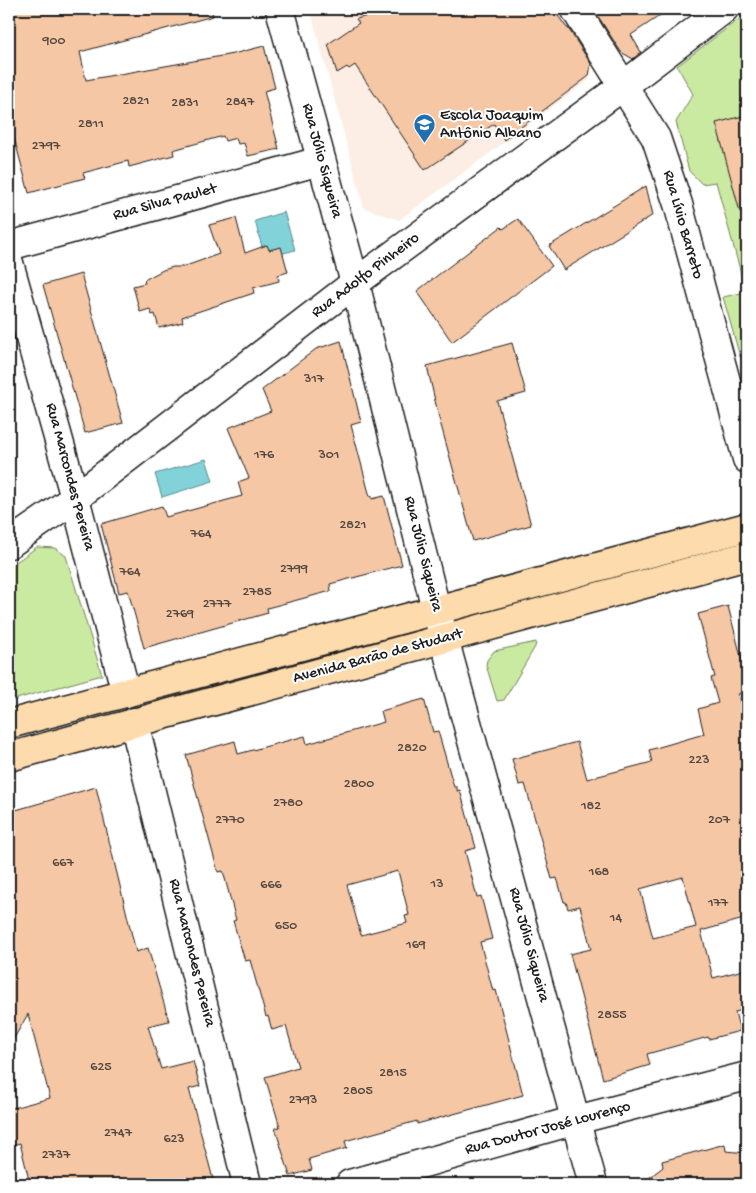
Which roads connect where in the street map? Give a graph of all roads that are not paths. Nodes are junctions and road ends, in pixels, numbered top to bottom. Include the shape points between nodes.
1 (280, 9) edge
2 (575, 9) edge
3 (724, 9) edge
4 (623, 86) junction
5 (320, 161) junction
6 (9, 246) edge
7 (9, 263) edge
8 (355, 283) junction
9 (747, 459) edge
10 (75, 498) junction
11 (747, 526) edge
12 (9, 544) edge
13 (747, 556) edge
14 (436, 609) junction
15 (444, 640) junction
16 (126, 693) junction
17 (134, 722) junction
18 (9, 724) edge
19 (9, 756) edge
20 (747, 1076) edge
21 (576, 1120) junction
22 (247, 1184) edge
23 (350, 1184) edge
24 (592, 1184) edge

1 - 5 street, Rua Júlio Siqueira
2 - 4 street, Rua Lívio Barreto
3 - 4 street, Rua Adolfo Pinheiro
4 - 8 street, Rua Adolfo Pinheiro
4 - 9 street, Rua Lívio Barreto via 660,147
5 - 6 street, Rua Silva Paulet
5 - 8 street, Rua Júlio Siqueira
7 - 10 street, Rua Marcondes Pereira
8 - 10 street, Rua Adolfo Pinheiro
8 - 14 street, Rua Júlio Siqueira
10 - 12 street, Rua Adolfo Pinheiro
10 - 16 street, Rua Marcondes Pereira
11 - 14 main road, Avenida Barão de Studart
13 - 15 main road, Avenida Barão de Studart
14 - 15 street, Rua Júlio Siqueira
14 - 16 main road, Avenida Barão de Studart
15 - 17 main road, Avenida Barão de Studart
15 - 21 street, Rua Júlio Siqueira
16 - 18 main road, Avenida Barão de Studart
17 - 19 main road, Avenida Barão de Studart
17 - 22 street, Rua Marcondes Pereira
20 - 21 street, Rua Doutor José Lourenço
21 - 23 street, Rua Doutor José Lourenço
21 - 24 street, Rua Júlio Siqueira

